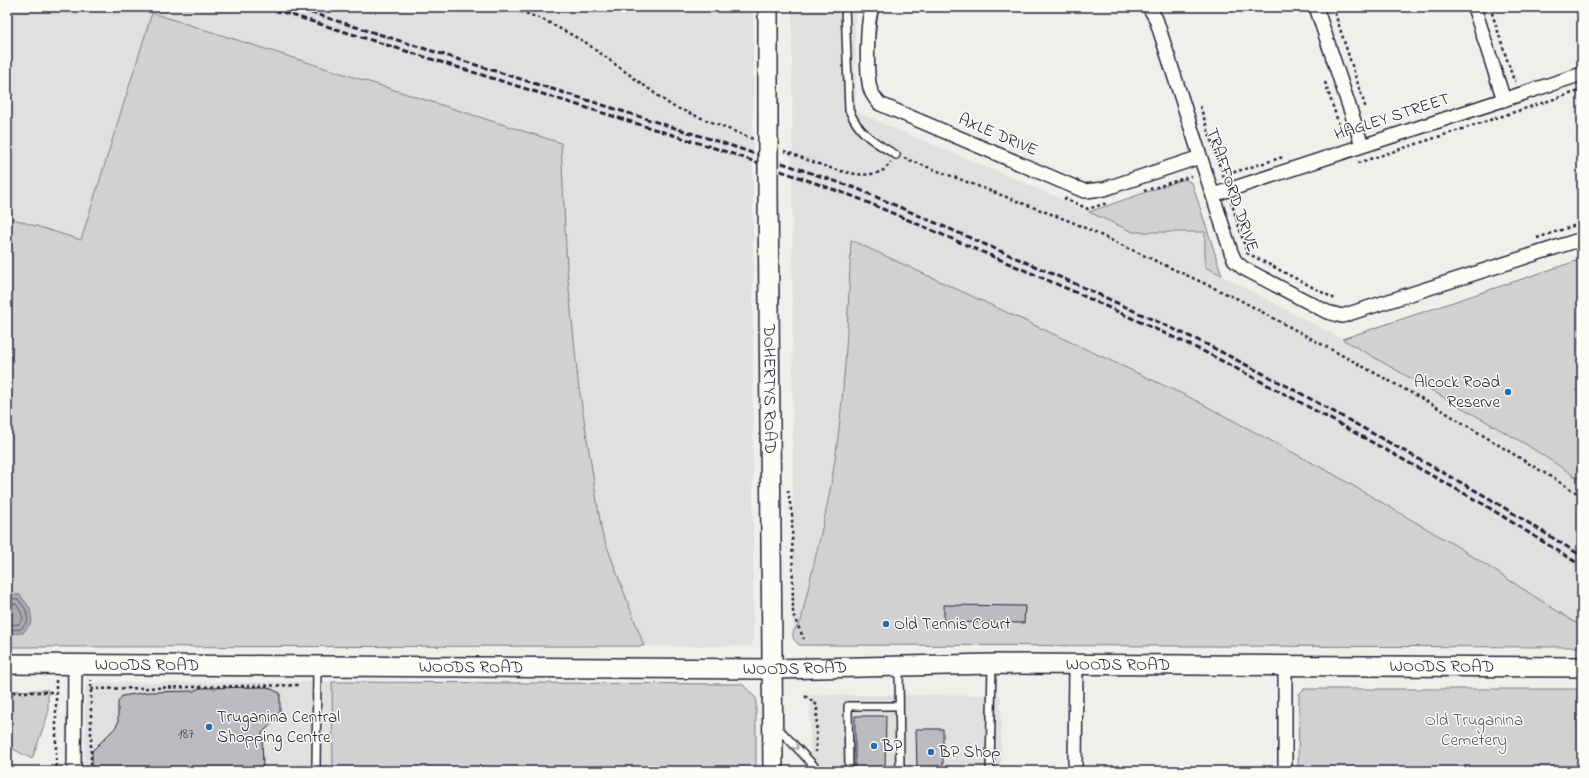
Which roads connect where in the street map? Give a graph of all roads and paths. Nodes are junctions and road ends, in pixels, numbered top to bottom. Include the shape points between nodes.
1 (510, 7) edge
2 (768, 7) edge
3 (845, 7) edge
4 (873, 7) edge
5 (1149, 7) edge
6 (1316, 7) edge
7 (1333, 7) edge
8 (1474, 7) edge
9 (1490, 7) edge
10 (1582, 74) edge
11 (1522, 79) dead end
12 (1582, 90) edge
13 (1504, 100) junction
14 (1198, 102) dead end
15 (1367, 113) dead end
16 (768, 141) junction
17 (1375, 141) junction
18 (1362, 145) junction
19 (896, 155) junction
20 (1380, 156) junction
21 (1200, 157) junction
22 (1350, 165) dead end
23 (1227, 190) junction
24 (1213, 195) junction
25 (1239, 201) dead end
26 (1232, 204) junction
27 (1217, 209) junction
28 (1582, 223) edge
29 (1582, 239) edge
30 (1529, 240) dead end
31 (1341, 302) dead end
32 (1582, 496) edge
33 (792, 515) dead end
34 (804, 639) dead end
35 (7, 664) edge
36 (56, 664) junction
37 (992, 664) junction
38 (1076, 664) junction
39 (83, 665) junction
40 (1285, 665) junction
41 (316, 666) junction
42 (899, 667) junction
43 (1582, 667) edge
44 (774, 670) junction
45 (299, 685) dead end
46 (91, 689) junction
47 (7, 692) edge
48 (56, 692) junction
49 (805, 696) dead end
50 (900, 706) junction
51 (774, 722) junction
52 (810, 762) junction
53 (56, 771) edge
54 (74, 771) edge
55 (91, 771) edge
56 (316, 771) edge
57 (773, 771) edge
58 (819, 771) edge
59 (849, 771) edge
60 (900, 771) edge
61 (990, 771) edge
62 (1076, 771) edge
63 (1285, 771) edge

1 - 16 path via 544,20 585,42 672,106
2 - 16 street, DOHERTYS ROAD
3 - 19 lane via 849,110 855,124 863,133
4 - 21 street, AXLE DRIVE via 868,24 869,83 874,98 880,104 1084,191 1104,189
5 - 21 street, TRAFFORD DRIVE via 1156,19
6 - 18 street
7 - 15 path
8 - 13 street
9 - 11 path via 1514,81
10 - 13 street, HAGLEY STREET
12 - 20 path
13 - 17 street, HAGLEY STREET
14 - 23 path
16 - 19 path via 844,172 868,175 885,169
16 - 44 street, DOHERTYS ROAD, bridge
17 - 18 street, HAGLEY STREET
17 - 20 path
18 - 23 street, HAGLEY STREET
19 - 32 path via 1072,222 1240,300 1430,403
20 - 22 path
21 - 24 street, TRAFFORD DRIVE
23 - 24 street, HAGLEY STREET
23 - 26 path
24 - 27 street, TRAFFORD DRIVE
25 - 26 path
26 - 27 path
26 - 31 path via 1247,253
27 - 29 street, TRAFFORD DRIVE via 1238,265 1337,316 1347,316
28 - 30 path
33 - 34 path via 793,615
35 - 36 street, WOODS ROAD
36 - 39 street, WOODS ROAD
36 - 48 path
37 - 38 street, WOODS ROAD
37 - 42 street, WOODS ROAD
37 - 61 lane
38 - 40 street, WOODS ROAD
38 - 62 street
39 - 41 street, WOODS ROAD
39 - 46 path
39 - 54 street
40 - 43 street, WOODS ROAD
40 - 63 street
41 - 44 street, WOODS ROAD
41 - 56 lane
42 - 44 street, WOODS ROAD
42 - 50 lane
44 - 51 street, DOHERTYS ROAD
45 - 46 path
46 - 55 path
47 - 48 path
48 - 53 path
49 - 52 path via 817,705 816,752
50 - 59 lane via 848,706
50 - 60 lane
51 -> 52 lane
51 - 57 street, DOHERTYS ROAD
52 - 58 lane

